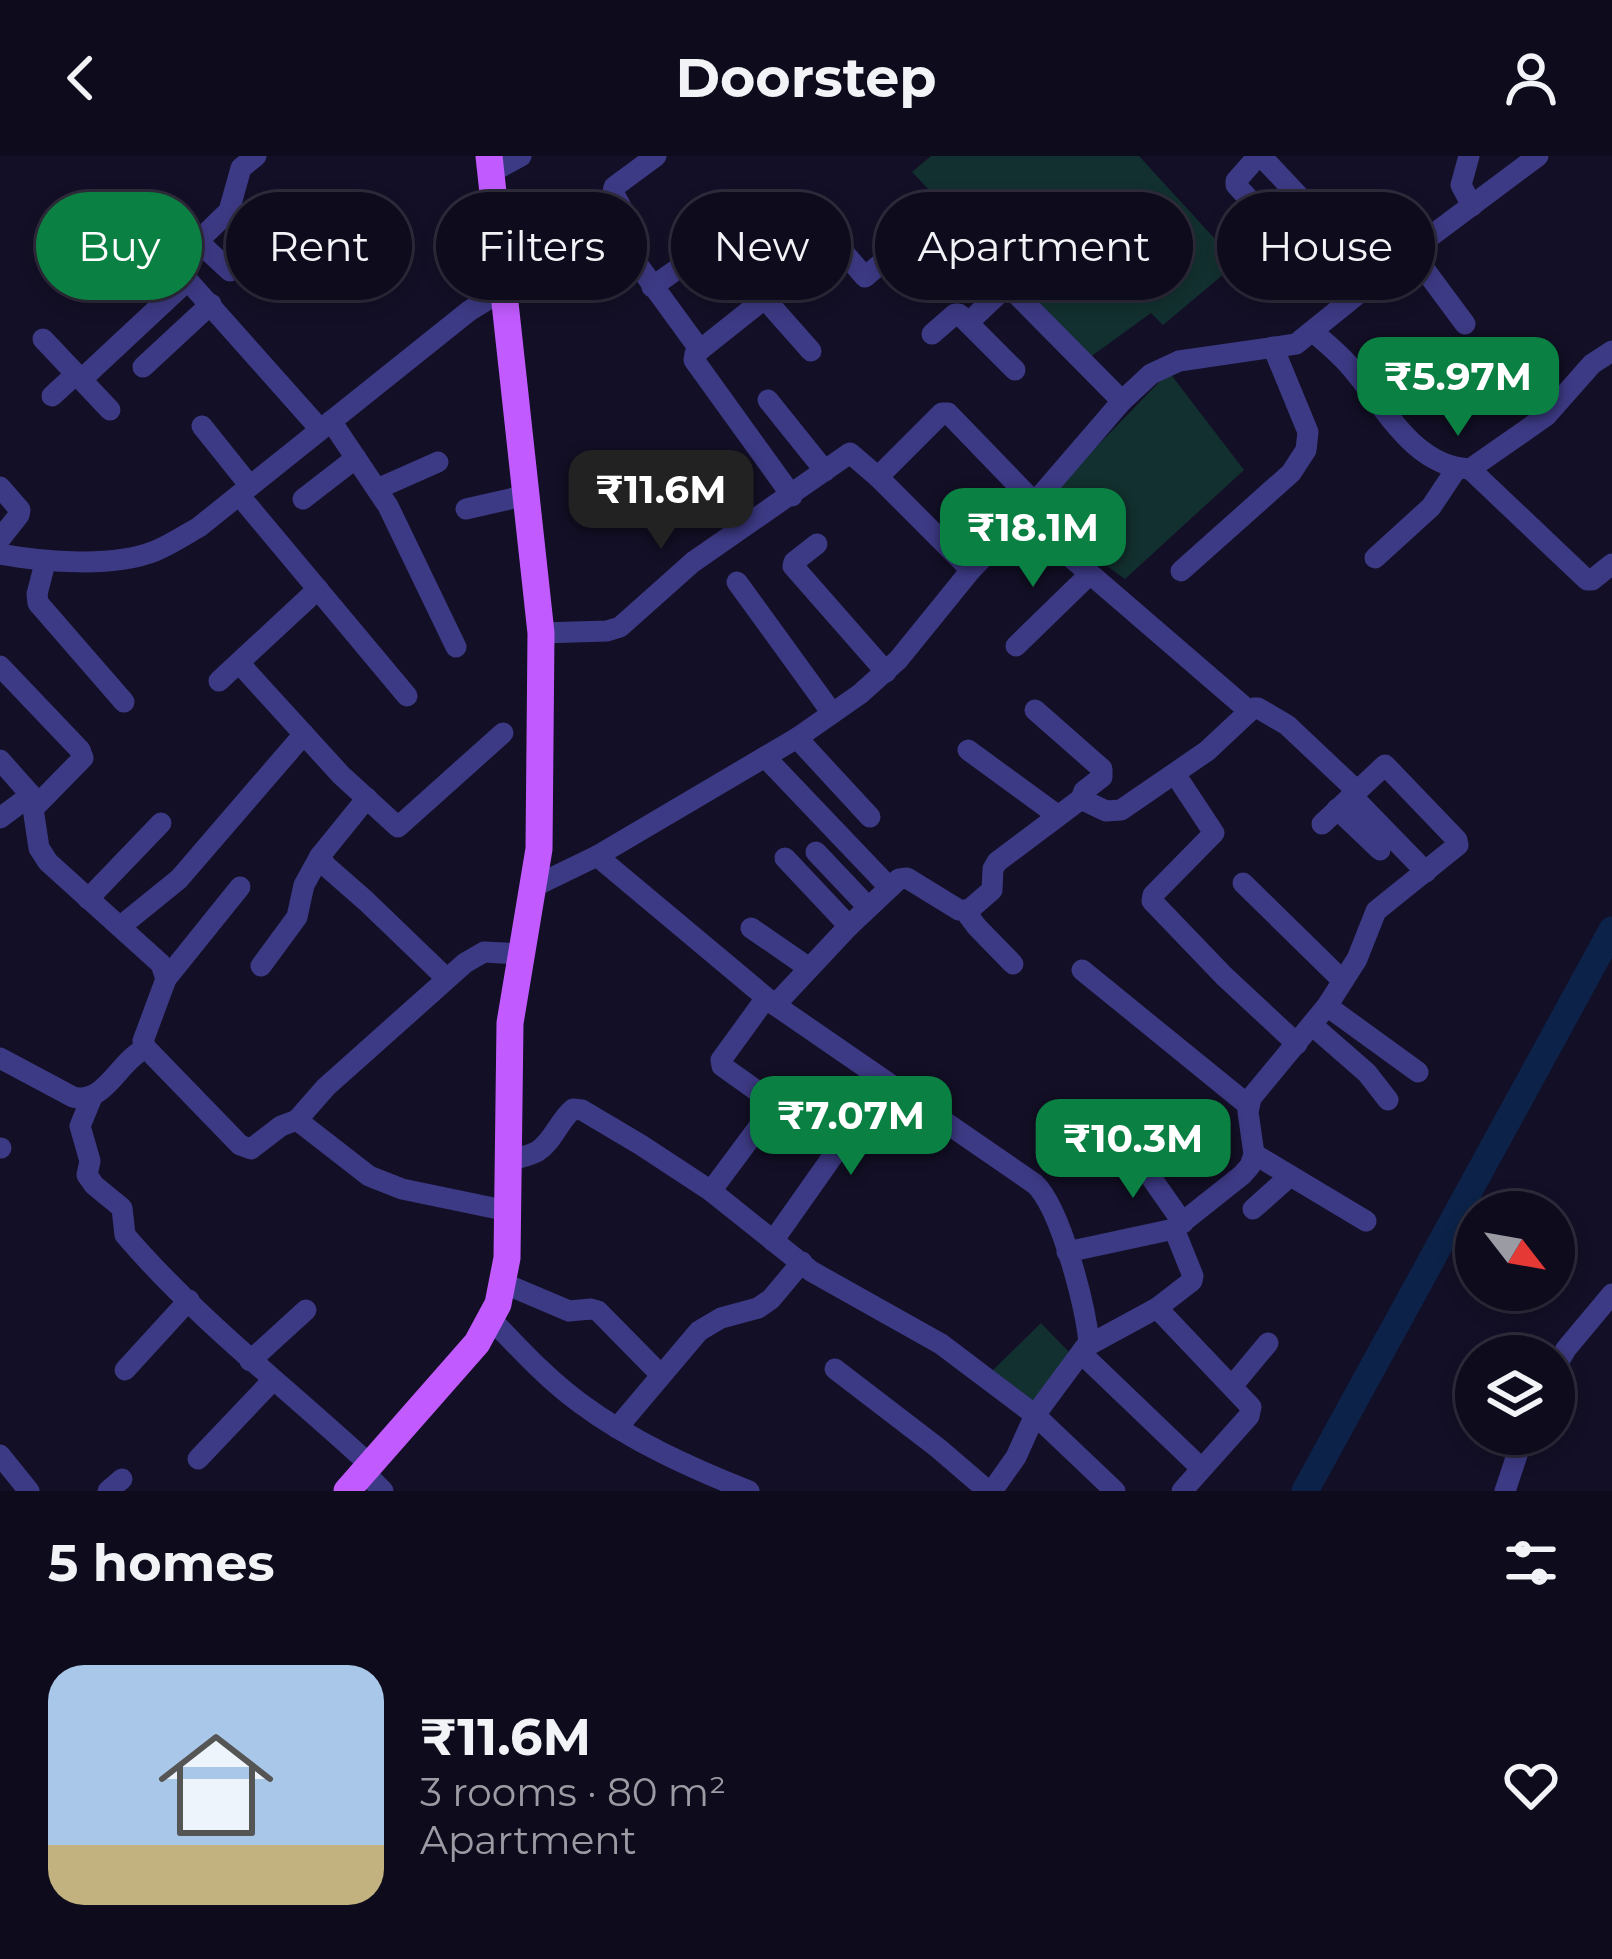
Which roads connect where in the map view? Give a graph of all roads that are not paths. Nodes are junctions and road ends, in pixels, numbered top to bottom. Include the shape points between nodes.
1 (256, 156) edge
2 (521, 156) edge
3 (656, 156) edge
4 (1260, 156) edge
5 (1469, 156) edge
6 (1538, 156) edge
7 (490, 165) edge
8 (234, 192) edge
9 (613, 192) edge
10 (1294, 192) edge
11 (1472, 206) junction
12 (226, 215) edge
13 (1435, 233) edge
14 (202, 247) joint
15 (851, 260) edge
16 (226, 268) edge
17 (875, 268) edge
18 (671, 274) edge
19 (647, 280) edge
20 (1435, 283) edge
21 (652, 287) junction
22 (202, 295) edge
23 (162, 300) edge
24 (480, 300) edge
25 (503, 300) edge
26 (764, 300) edge
27 (766, 300) edge
28 (992, 300) edge
29 (1023, 300) edge
30 (1350, 300) edge
31 (1346, 303) junction
32 (211, 304) junction
33 (969, 322) junction
34 (1465, 324) dead end
35 (1312, 331) junction
36 (932, 334) dead end
37 (43, 339) dead end
38 (1273, 347) junction
39 (700, 350) junction
40 (811, 351) dead end
41 (1612, 351) edge
42 (142, 367) dead end
43 (1015, 370) dead end
44 (79, 376) junction
45 (52, 396) dead end
46 (768, 400) dead end
47 (1121, 401) junction
48 (110, 410) dead end
49 (325, 425) junction
50 (202, 426) dead end
51 (356, 458) junction
52 (438, 461) dead end
53 (1464, 468) junction
54 (825, 471) junction
55 (878, 477) junction
56 (0, 487) edge
57 (377, 489) junction
58 (245, 490) junction
59 (527, 496) junction
60 (792, 496) junction
61 (303, 499) dead end
62 (466, 508) dead end
63 (1029, 510) junction
64 (0, 539) edge
65 (817, 544) dead end
66 (0, 554) edge
67 (1375, 558) dead end
68 (45, 562) junction
69 (1612, 564) edge
70 (971, 570) junction
71 (1181, 571) dead end
72 (1089, 575) junction
73 (737, 582) dead end
74 (318, 589) junction
75 (541, 632) junction
76 (1016, 646) dead end
77 (456, 647) dead end
78 (239, 663) junction
79 (0, 666) edge
80 (886, 672) junction
81 (219, 681) dead end
82 (407, 696) dead end
83 (124, 702) dead end
84 (1035, 710) dead end
85 (1248, 710) junction
86 (832, 713) junction
87 (503, 733) dead end
88 (304, 734) junction
89 (796, 738) junction
90 (968, 749) dead end
91 (765, 757) junction
92 (0, 760) edge
93 (1174, 774) junction
94 (367, 797) junction
95 (1082, 799) junction
96 (32, 802) junction
97 (1342, 805) junction
98 (1057, 815) junction
99 (0, 818) edge
100 (870, 818) dead end
101 (161, 824) dead end
102 (1380, 850) dead end
103 (816, 852) dead end
104 (320, 856) junction
105 (597, 856) junction
106 (785, 858) dead end
107 (1426, 872) junction
108 (1243, 883) dead end
109 (240, 887) dead end
110 (533, 887) junction
111 (890, 887) junction
112 (88, 899) junction
113 (868, 908) junction
114 (965, 911) junction
115 (121, 926) junction
116 (849, 926) junction
117 (752, 928) dead end
118 (522, 954) junction
119 (1013, 964) dead end
120 (261, 966) dead end
121 (809, 968) junction
122 (1082, 970) dead end
123 (446, 978) junction
124 (166, 979) junction
125 (1343, 981) junction
126 (771, 1001) junction
127 (1327, 1006) junction
128 (1312, 1025) junction
129 (1297, 1044) junction
130 (146, 1048) junction
131 (0, 1058) edge
132 (1418, 1072) dead end
133 (885, 1082) junction
134 (92, 1097) junction
135 (1388, 1100) dead end
136 (775, 1105) junction
137 (1249, 1105) junction
138 (297, 1120) junction
139 (1129, 1146) dead end
140 (837, 1148) junction
141 (1254, 1154) junction
142 (508, 1161) junction
143 (1289, 1177) junction
144 (711, 1191) junction
145 (1253, 1209) dead end
146 (508, 1211) junction
147 (1366, 1221) dead end
148 (1179, 1226) junction
149 (773, 1241) junction
150 (1067, 1252) junction
151 (802, 1262) junction
152 (503, 1283) junction
153 (1612, 1294) edge
154 (189, 1300) junction
155 (1157, 1308) junction
156 (306, 1310) dead end
157 (490, 1318) junction
158 (1575, 1337) edge
159 (1268, 1343) dead end
160 (1085, 1350) junction
161 (250, 1361) junction
162 (125, 1370) dead end
163 (835, 1370) dead end
164 (661, 1375) junction
165 (273, 1380) junction
166 (1233, 1385) junction
167 (1035, 1415) junction
168 (617, 1428) junction
169 (0, 1455) edge
170 (1517, 1455) edge
171 (198, 1459) dead end
172 (1201, 1468) junction
173 (366, 1480) edge
174 (29, 1491) edge
175 (749, 1491) edge
176 (990, 1491) edge
177 (1115, 1491) edge
178 (1182, 1491) edge
179 (1504, 1491) edge

1 - 8 street via 241,168
2 - 7 street
3 - 9 street
4 - 10 street
4 - 31 street via 1236,185
5 - 11 street via 1462,185
6 - 11 street
11 - 13 street
12 - 14 street
14 - 16 street
15 - 17 street via 866,276
18 - 21 street
19 - 21 street
20 - 34 street
21 - 39 street
22 - 32 street
23 - 44 street
24 - 49 street
25 - 59 main road
26 - 39 street
27 - 40 street
28 - 33 street
29 - 47 street
30 - 31 street
31 - 35 street
32 - 42 street
32 - 49 street
33 - 36 street via 955,314
33 - 43 street
35 - 38 street
35 - 53 street via 1425,453
37 - 44 street
38 - 47 street via 1163,366
38 - 71 street via 1308,432 1306,450 1291,473
39 - 60 street via 694,360
41 - 53 street via 1546,416
44 - 45 street
44 - 48 street
46 - 54 street
47 - 63 street
49 - 51 street
49 - 58 street
50 - 58 street
51 - 57 street
51 - 61 street
52 - 57 street
53 - 67 street
53 - 69 street via 1586,580
54 - 55 street via 851,453
54 - 60 street
55 - 63 street via 948,413
55 - 70 street
56 - 64 street via 20,510
57 - 77 street
58 - 68 street via 152,552
58 - 74 street
59 - 62 street
59 - 75 main road
60 - 75 street via 694,562 620,627
63 - 70 street
63 - 72 street
65 - 80 street via 793,566
66 - 68 street
68 - 83 street via 38,603
70 - 80 street
72 - 76 street
72 - 85 street
73 - 86 street
74 - 78 street
74 - 82 street
75 - 110 main road
78 - 81 street
78 - 88 street
79 - 96 street via 83,758
80 - 86 street
84 - 95 street via 1103,771
85 - 93 street
85 - 97 street via 1287,724
86 - 89 street
87 - 94 street via 402,826
88 - 94 street
88 - 115 street via 179,879
89 - 91 street
89 - 100 street
90 - 98 street
91 - 105 street
91 - 111 street
92 - 96 street
93 - 95 street via 1117,813
93 - 129 street via 1214,833 1152,901
94 - 104 street
95 - 98 street
96 - 99 street
96 - 112 street via 39,848
97 - 102 street
97 - 107 street
97 - 107 street via 1385,765 1457,840
98 - 114 street via 998,862 992,890
101 - 112 street
103 - 113 street
104 - 120 street via 296,917
104 - 123 street
105 - 110 street
105 - 126 street
106 - 116 street
107 - 125 street via 1376,911
108 - 125 street
109 - 124 street
110 - 118 main road
111 - 113 street
111 - 114 street via 907,878
112 - 115 street
113 - 116 street
114 - 119 street
115 - 124 street
116 - 121 street
117 - 121 street
118 - 123 street via 484,952
118 - 142 main road via 510,1023
121 - 126 street
122 - 137 street
123 - 138 street
124 - 130 street
125 - 127 street
126 - 133 street
126 - 136 street via 721,1063
127 - 128 street
127 - 132 street
128 - 129 street
128 - 135 street
129 - 137 street
130 - 134 street
130 - 138 street via 240,1145 251,1149
131 - 134 street via 73,1097
133 - 140 street
133 - 150 street via 1036,1184
134 - 154 street via 80,1126 87,1175 122,1208 124,1235
136 - 140 street
136 - 144 street
137 - 141 street
138 - 146 street via 369,1176
139 - 148 street
140 - 149 street
141 - 143 street
141 - 148 street via 1247,1170
142 - 144 street via 536,1153 564,1116 582,1110
142 - 146 main road
143 - 145 street
143 - 147 street
144 - 149 street
146 - 152 main road
148 - 150 street
148 - 155 street via 1193,1278
149 - 151 street
150 - 160 street
151 - 164 street via 758,1308 699,1331
151 - 167 street via 941,1344
152 - 157 main road
152 - 164 street via 569,1311 598,1311
153 - 158 street
154 - 161 street
154 - 162 street
155 - 160 street
155 - 166 street
156 - 161 street
157 - 168 street
157 - 173 main road
159 - 166 street
160 - 167 street
160 - 172 street
161 - 165 street
163 - 176 street
164 - 168 street
165 - 171 street
165 - 173 street via 306,1406
166 - 172 street via 1249,1416
167 - 176 street
167 - 177 street
168 - 175 street
169 - 174 street
170 - 179 street
172 - 178 street

